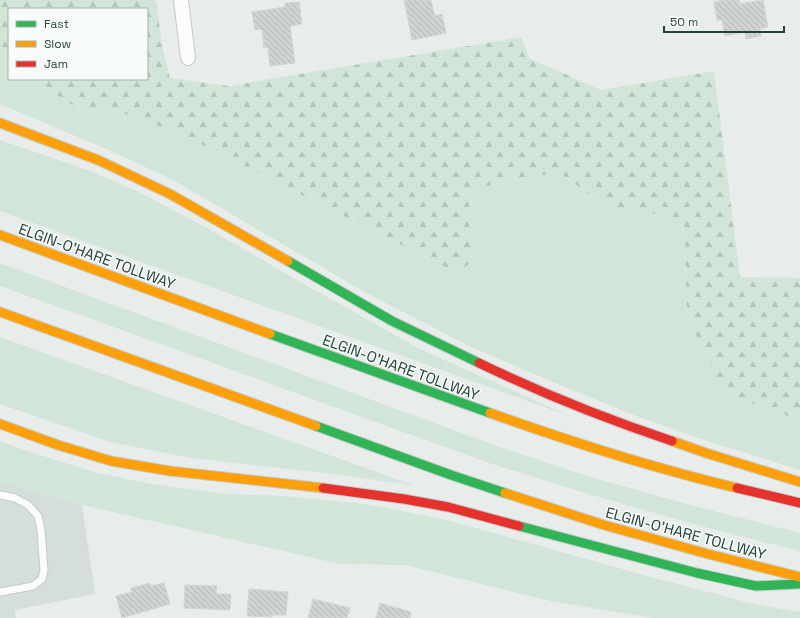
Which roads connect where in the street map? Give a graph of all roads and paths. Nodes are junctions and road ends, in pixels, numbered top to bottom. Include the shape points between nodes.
1 (181, 0) edge
2 (188, 58) dead end
3 (0, 123) edge
4 (0, 236) edge
5 (0, 312) edge
6 (0, 424) edge
7 (800, 482) edge
8 (0, 495) edge
9 (800, 504) edge
10 (800, 577) edge
11 (800, 584) edge
12 (0, 592) edge

1 - 2 street
3 - 7 highway via 98,160 170,194 392,321 554,397 706,454
4 - 9 highway, ELGIN-O'HARE TOLLWAY via 554,436 627,459
5 - 10 highway, ELGIN-O'HARE TOLLWAY via 451,475 604,525
6 - 11 highway via 111,461 411,500 448,507 697,573 756,586
8 - 12 lane via 16,498 28,505 38,516 44,570 42,579 33,586

